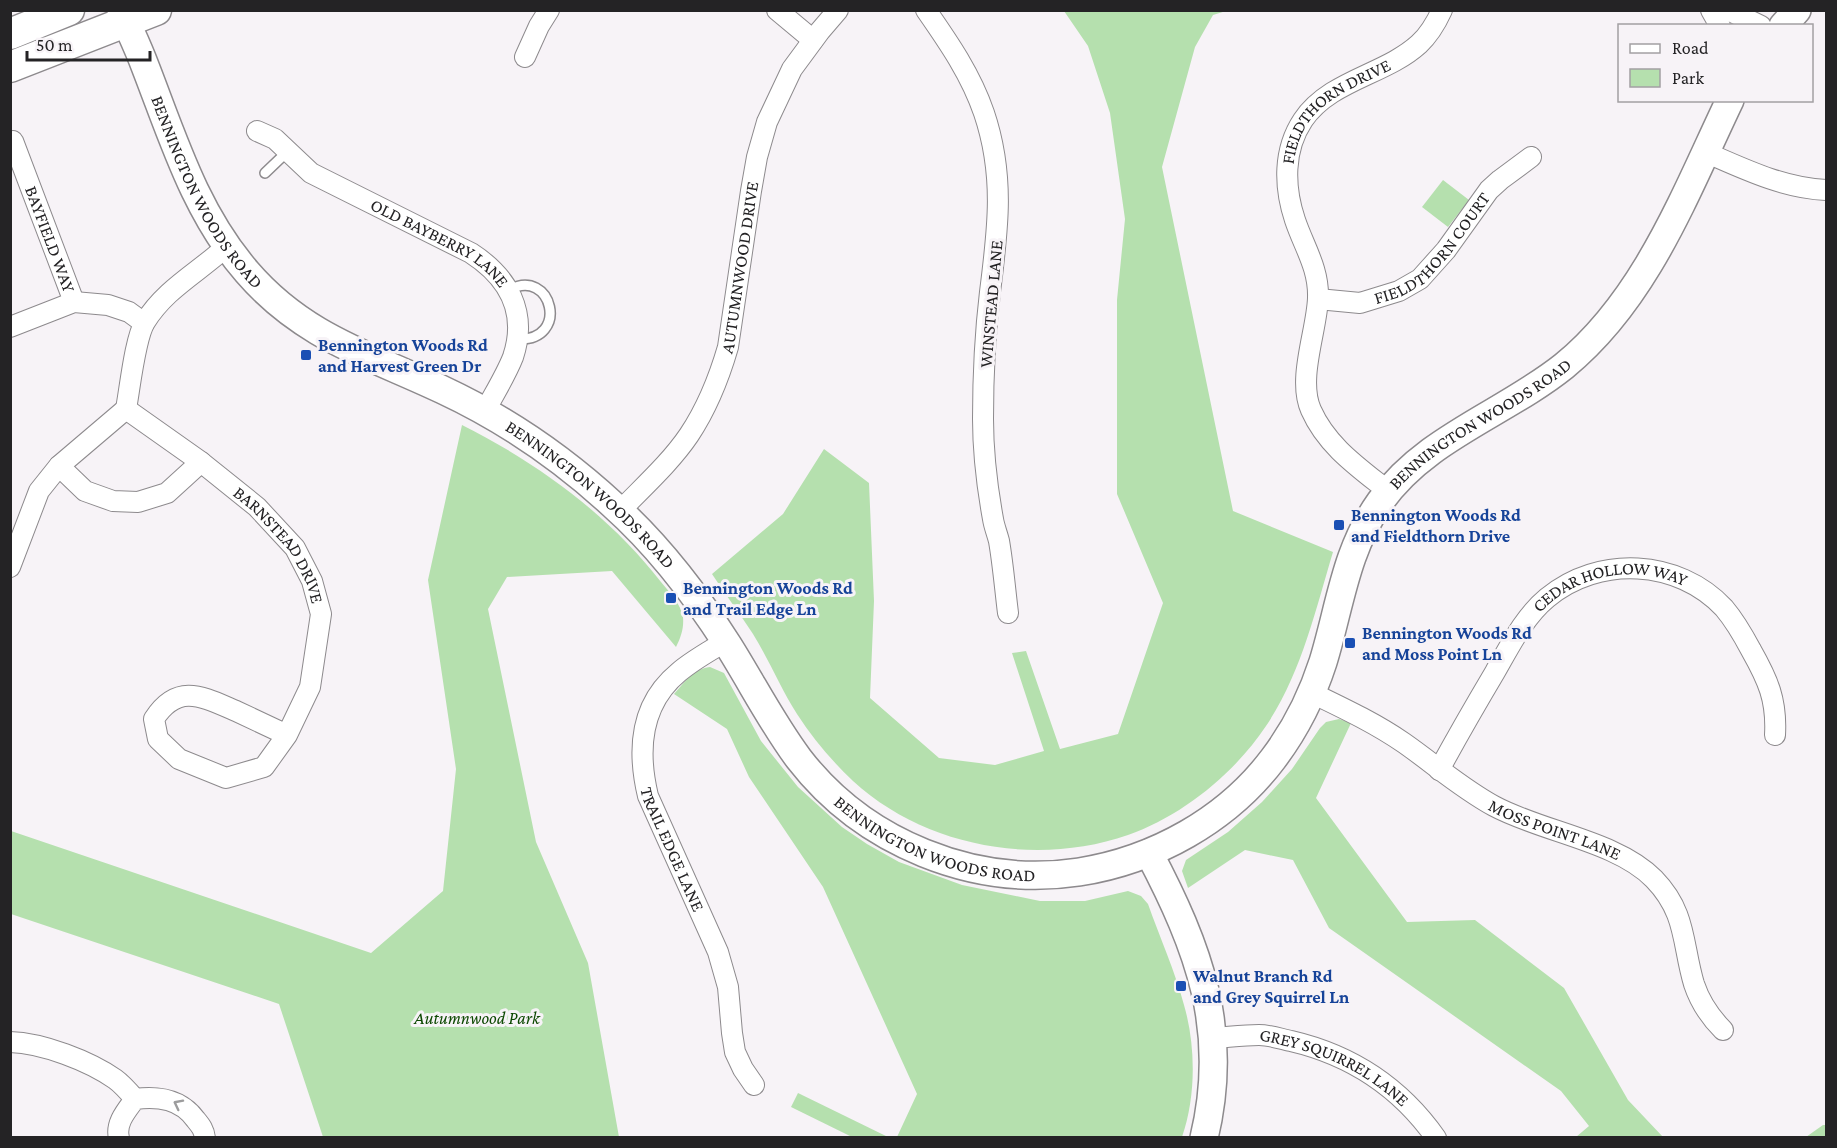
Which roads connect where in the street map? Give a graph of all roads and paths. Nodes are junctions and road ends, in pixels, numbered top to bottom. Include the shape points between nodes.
1 (69, 10) edge
2 (156, 10) edge
3 (549, 10) edge
4 (777, 10) edge
5 (838, 10) edge
6 (926, 10) edge
7 (1442, 10) edge
8 (1712, 10) edge
9 (1728, 10) edge
10 (1797, 10) edge
11 (123, 17) edge
12 (1719, 24) edge
13 (1757, 24) edge
14 (1785, 24) edge
15 (10, 34) edge
16 (813, 40) junction
17 (525, 57) dead end
18 (10, 67) edge
19 (1729, 102) edge
20 (257, 131) dead end
21 (14, 141) dead end
22 (288, 151) junction
23 (1704, 152) junction
24 (1531, 157) dead end
25 (265, 173) dead end
26 (1827, 190) edge
27 (227, 246) junction
28 (509, 290) junction
29 (1318, 299) junction
30 (74, 302) junction
31 (144, 323) junction
32 (10, 327) edge
33 (517, 339) junction
34 (126, 409) junction
35 (485, 411) junction
36 (201, 462) junction
37 (59, 466) junction
38 (1388, 491) junction
39 (620, 511) junction
40 (10, 567) edge
41 (1008, 613) dead end
42 (726, 641) junction
43 (1312, 693) junction
44 (287, 735) junction
45 (1775, 735) dead end
46 (1439, 770) junction
47 (1149, 853) junction
48 (1723, 1030) dead end
49 (1214, 1038) junction
50 (10, 1042) edge
51 (754, 1084) dead end
52 (135, 1099) junction
53 (119, 1137) edge
54 (205, 1137) edge
55 (1204, 1137) edge
56 (1436, 1137) edge

1 - 15 main road
2 - 11 main road
3 - 17 street
4 - 16 street
5 - 16 street, AUTUMNWOOD DRIVE
6 - 41 street, WINSTEAD LANE via 970,80 984,113 998,179 999,215 984,355 983,421 986,470
7 - 29 street, FIELDTHORN DRIVE via 1419,44 1328,95 1313,108 1295,134 1287,165 1290,201 1317,274
8 - 12 street
9 - 13 street
10 - 14 street
11 - 18 main road
11 - 27 street, BENNINGTON WOODS ROAD via 187,176
16 - 39 street, AUTUMNWOOD DRIVE via 781,90 757,157 728,347 719,376 688,436
19 - 23 street, BENNINGTON WOODS ROAD
20 - 22 street, OLD BAYBERRY LANE via 275,139
21 - 30 street, BAYFIELD WAY
22 - 25 lane
22 - 28 street, OLD BAYBERRY LANE via 311,173 471,253 487,264
23 - 26 street via 1752,174
23 - 38 street, BENNINGTON WOODS ROAD via 1647,269 1599,333 1543,382 1441,443
24 - 29 street, FIELDTHORN COURT via 1489,190 1420,279 1400,291 1360,303
27 - 31 street via 178,284
27 - 35 street, BENNINGTON WOODS ROAD via 276,301 311,328
28 - 33 street, OLD BAYBERRY LANE via 518,321
28 - 33 lane via 525,285 535,287 547,297 550,307 546,328 538,336
29 - 38 street, FIELDTHORN DRIVE via 1306,383 1310,408 1333,445
30 - 31 street via 108,305 129,312
30 - 32 street
31 - 34 street
33 - 35 street, OLD BAYBERRY LANE via 512,358
34 - 36 street, BARNSTEAD DRIVE
34 - 37 street
35 - 39 street, BENNINGTON WOODS ROAD via 541,446
36 - 37 street via 167,493 138,502 113,501 85,491
36 - 44 street, BARNSTEAD DRIVE via 257,507 295,549 312,581 321,614 310,687
37 - 40 street via 39,491
38 - 43 street, BENNINGTON WOODS ROAD via 1360,535 1349,562
39 - 42 street, BENNINGTON WOODS ROAD via 658,549
42 - 47 street, BENNINGTON WOODS ROAD via 774,723 820,783 872,827 902,843 963,867 1033,875 1098,869
42 - 51 street, TRAIL EDGE LANE via 679,671 662,689 651,707 641,750 648,796 718,952 728,987 735,1052
43 - 46 street, MOSS POINT LANE via 1369,721
43 - 47 street, BENNINGTON WOODS ROAD via 1292,732 1245,790 1218,814
44 - 44 street, BARNSTEAD DRIVE via 264,767 226,778 179,759 158,740 154,719 163,705 182,696 201,696
45 - 46 street, CEDAR HOLLOW WAY via 1773,695 1737,624 1723,607 1706,592 1661,571 1616,568 1570,583 1538,606 1516,636
46 - 48 street, MOSS POINT LANE via 1496,807 1618,854 1655,879 1679,916 1694,984 1702,1002
47 - 49 street via 1176,903 1200,971
49 - 55 street via 1214,1087
49 - 56 street, GREY SQUIRREL LANE via 1261,1035 1332,1053 1385,1083
50 - 52 street via 43,1047 87,1063 117,1080
52 - 53 street via 123,1117
54 -> 52 street via 189,1109 167,1098

